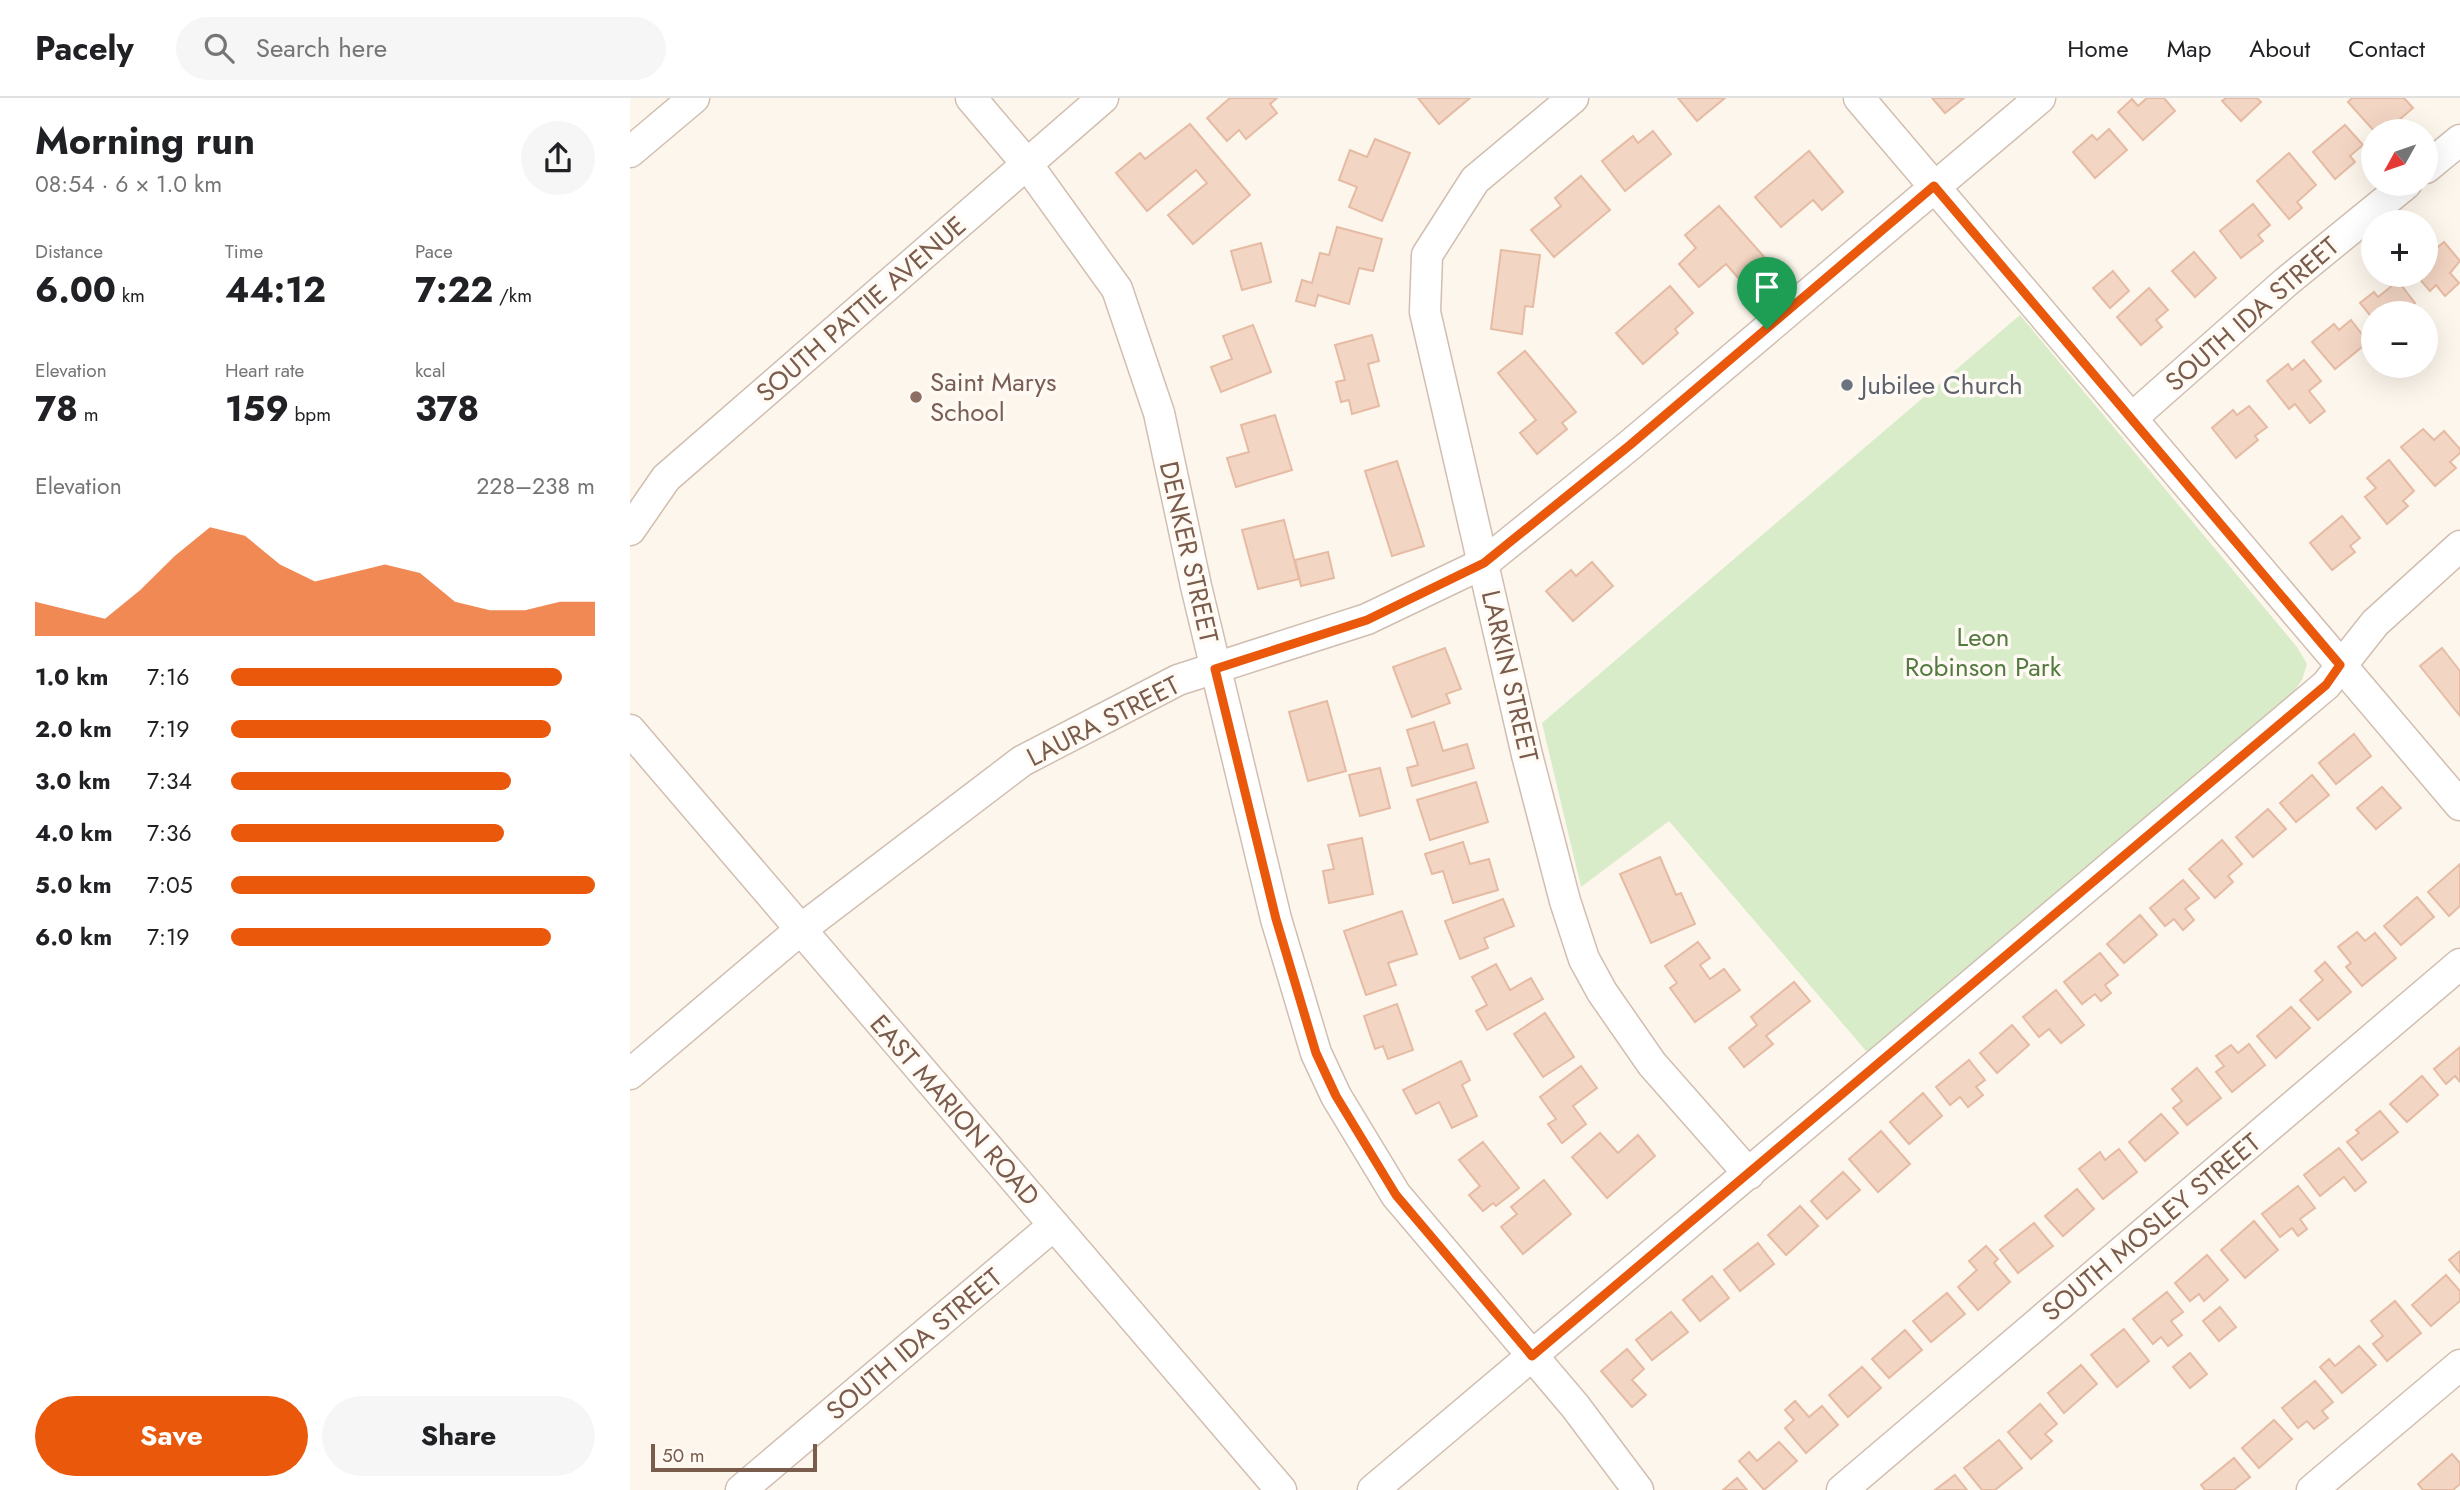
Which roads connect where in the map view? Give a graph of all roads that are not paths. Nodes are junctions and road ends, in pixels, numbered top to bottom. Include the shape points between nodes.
1 (694, 98) edge
2 (971, 98) edge
3 (1103, 98) edge
4 (1573, 98) edge
5 (1859, 98) edge
6 (2040, 98) edge
7 (2460, 140) edge
8 (630, 152) edge
9 (2438, 158) edge
10 (1027, 164) junction
11 (1934, 186) junction
12 (2391, 196) edge
13 (2132, 418) junction
14 (630, 530) edge
15 (2460, 547) edge
16 (1484, 563) junction
17 (2340, 665) junction
18 (1215, 669) junction
19 (630, 730) edge
20 (2460, 805) edge
21 (800, 930) junction
22 (2460, 964) edge
23 (630, 1074) edge
24 (1749, 1174) junction
25 (1054, 1225) junction
26 (1532, 1356) junction
27 (2460, 1365) edge
28 (741, 1490) edge
29 (1281, 1490) edge
30 (1373, 1490) edge
31 (1638, 1490) edge
32 (1842, 1490) edge
33 (2312, 1490) edge

1 - 8 street
2 - 10 street, DENKER STREET
3 - 10 street, SOUTH PATTIE AVENUE
4 - 16 street, LARKIN STREET via 1475,180 1427,255 1425,312
5 - 11 street
6 - 11 street, LAURA STREET
7 - 9 street
10 - 14 street, SOUTH PATTIE AVENUE via 666,478
10 - 18 street, DENKER STREET via 1117,289 1159,413
11 - 13 street
11 - 16 street, LAURA STREET
12 - 13 street, SOUTH IDA STREET
13 - 17 street
15 - 17 street via 2375,623
16 - 18 street, LAURA STREET via 1367,620
16 - 24 street, LARKIN STREET via 1530,768 1584,959 1652,1064
17 - 20 street
17 - 24 street via 2326,685
18 - 21 street, LAURA STREET via 1178,680 1022,761
18 - 26 street, DENKER STREET via 1276,919 1316,1053 1336,1096 1396,1195
19 - 21 street, EAST MARION ROAD
21 - 23 street, LAURA STREET
21 - 25 street, EAST MARION ROAD
22 - 32 street, SOUTH MOSLEY STREET
24 - 26 street
25 - 28 street, SOUTH IDA STREET
25 - 29 street, EAST MARION ROAD
26 - 30 street
26 - 31 street
27 - 33 street

